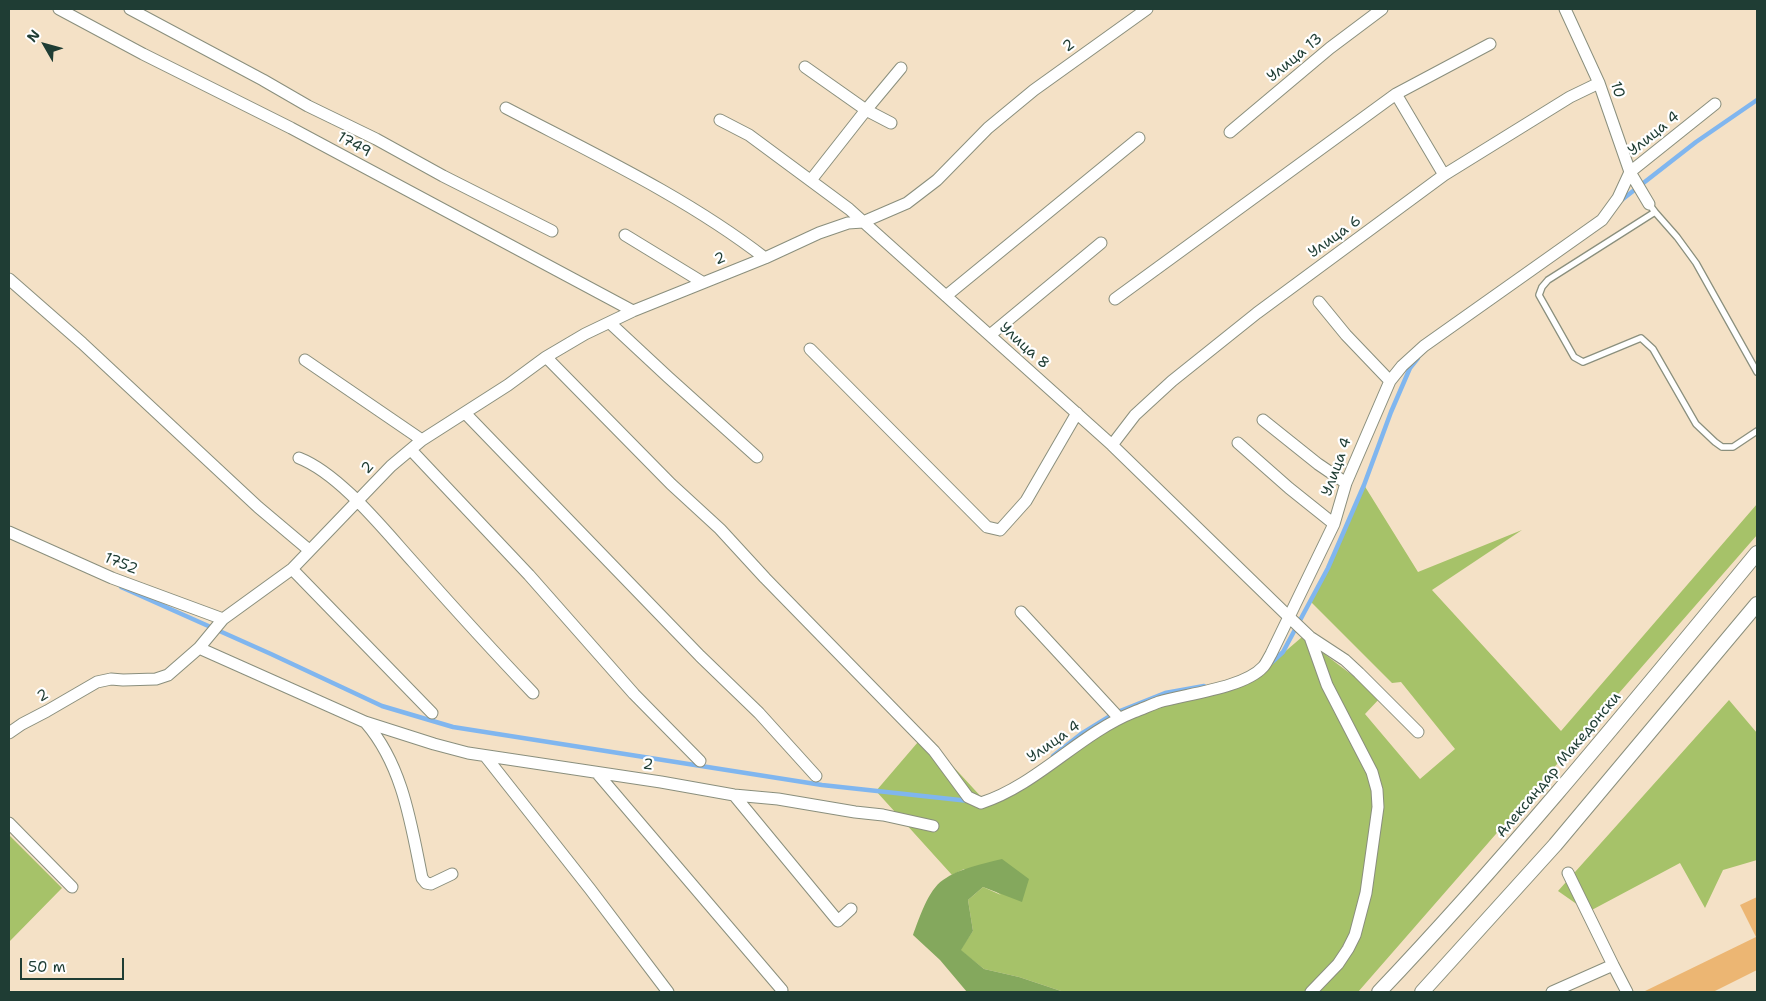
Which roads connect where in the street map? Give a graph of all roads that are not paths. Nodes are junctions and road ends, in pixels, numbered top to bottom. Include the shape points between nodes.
1 (59, 9) edge
2 (130, 9) edge
3 (1147, 9) edge
4 (1382, 9) edge
5 (1565, 9) edge
6 (1490, 44) dead end
7 (805, 67) dead end
8 (901, 68) dead end
9 (1599, 83) junction
10 (1396, 94) junction
11 (1715, 104) dead end
12 (506, 108) dead end
13 (866, 110) junction
14 (720, 120) dead end
15 (892, 123) dead end
16 (1230, 132) dead end
17 (1140, 138) dead end
18 (1444, 175) junction
19 (1633, 178) junction
20 (811, 180) junction
21 (1652, 208) junction
22 (863, 222) junction
23 (552, 231) dead end
24 (625, 235) dead end
25 (1101, 243) dead end
26 (765, 258) junction
27 (9, 279) edge
28 (702, 282) junction
29 (946, 296) junction
30 (1114, 299) dead end
31 (1319, 302) dead end
32 (633, 311) junction
33 (610, 323) junction
34 (990, 335) junction
35 (810, 349) dead end
36 (546, 358) junction
37 (305, 360) dead end
38 (1757, 372) edge
39 (1390, 381) junction
40 (465, 413) junction
41 (1077, 413) junction
42 (1263, 420) dead end
43 (1757, 431) edge
44 (422, 440) junction
45 (1238, 443) dead end
46 (1112, 445) junction
47 (411, 450) junction
48 (758, 457) dead end
49 (299, 458) dead end
50 (1346, 482) junction
51 (358, 502) junction
52 (1334, 524) junction
53 (9, 532) edge
54 (309, 550) junction
55 (1757, 553) edge
56 (292, 569) junction
57 (1757, 604) edge
58 (1021, 612) dead end
59 (1289, 618) junction
60 (223, 619) junction
61 (1310, 636) junction
62 (198, 648) junction
63 (533, 693) dead end
64 (432, 713) dead end
65 (1119, 718) junction
66 (365, 722) junction
67 (1418, 732) dead end
68 (9, 733) edge
69 (486, 757) junction
70 (700, 761) dead end
71 (597, 773) junction
72 (816, 776) dead end
73 (734, 794) junction
74 (9, 823) edge
75 (933, 826) dead end
76 (1568, 873) dead end
77 (452, 874) dead end
78 (72, 887) dead end
79 (851, 909) dead end
80 (1614, 965) junction
81 (782, 990) dead end
82 (668, 992) edge
83 (1311, 992) edge
84 (1379, 992) edge
85 (1422, 992) edge
86 (1552, 992) edge
87 (1627, 992) edge

1 - 32 street, 1749 via 291,128
2 - 23 street via 308,106
3 - 22 street, 2 via 1034,90 988,128 937,180 907,203
4 - 16 street, Улица 13
5 - 9 street, 10
6 - 10 street
7 - 13 street
8 - 13 street
9 - 18 street, Улица 6 via 1570,97
9 - 19 street, 10
10 - 18 street
10 - 30 street
11 - 19 street, Улица 4
12 - 26 street via 686,204
13 - 15 street
13 - 20 street
14 - 20 street, Улица 8 via 748,135
17 - 29 street
18 - 46 street, Улица 6 via 1257,313 1172,381 1135,415
19 - 21 street, 10
19 - 39 street, Улица 4 via 1602,220 1424,346
20 - 22 street, Улица 8
21 - 38 lane via 1696,264
21 - 43 lane via 1548,280 1539,295 1578,361 1583,362 1641,338 1653,349 1696,424 1715,442 1722,447 1733,447
22 - 26 street, 2 via 819,233
22 - 29 street, Улица 8
24 - 28 street
25 - 34 street
26 - 28 street, 2
27 - 54 street
28 - 32 street, 2
29 - 34 street, Улица 8
31 - 39 street
32 - 33 street, 2
33 - 36 street, 2
33 - 48 street
34 - 41 street, Улица 8
35 - 41 street via 987,527 1000,530 1026,501
36 - 40 street, 2
36 - 65 street, Улица 4 via 720,529 934,751 968,797 981,803 1000,797
37 - 44 street
39 - 50 street, Улица 4
40 - 44 street, 2
40 - 72 street via 759,713
41 - 46 street, Улица 8
42 - 50 street
44 - 47 street, 2
45 - 52 street
46 - 59 street, Улица 8
47 - 51 street, 2 via 391,466
47 - 70 street via 529,575 634,694
49 - 51 street via 323,470
50 - 52 street, Улица 4
51 - 54 street, 2
51 - 63 street
52 - 59 street, Улица 4
53 - 60 street, 1752 via 112,578
54 - 56 street, 2
55 - 84 street, Александар Македонски via 1557,794
56 - 60 street, 2
56 - 64 street
57 - 85 street via 1555,845
58 - 65 street
59 - 61 street, Улица 8
59 - 65 street, Улица 4 via 1262,668 1247,678 1158,702
60 - 62 street, 2
61 - 67 street, Улица 8 via 1360,673
61 - 83 street via 1327,685 1372,772 1378,807 1366,892 1355,935 1338,964
62 - 66 street, 2
62 - 68 street, 2 via 168,675 156,679 97,682
66 - 69 street, 2
66 - 77 street via 379,738 398,780 422,878 431,884
69 - 71 street, 2
69 - 82 street
71 - 73 street, 2
71 - 81 street
73 - 75 street, 2 via 883,815
73 - 79 street via 838,921
74 - 78 street
76 - 80 street
80 - 86 street
80 - 87 street

